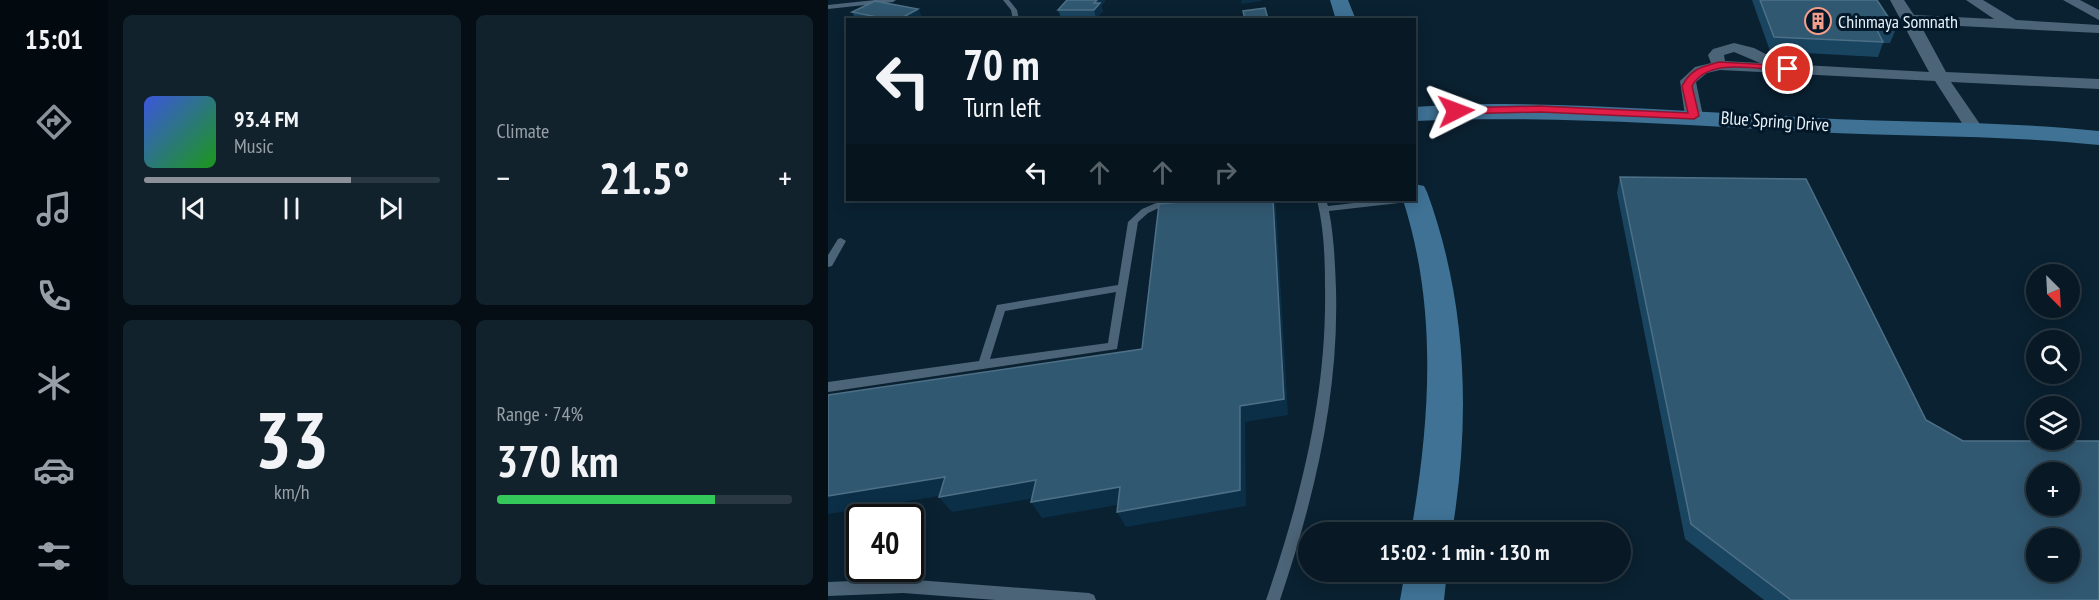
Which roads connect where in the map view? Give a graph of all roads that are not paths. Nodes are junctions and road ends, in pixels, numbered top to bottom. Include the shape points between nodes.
1 (893, 0) edge
2 (1006, 0) edge
3 (1339, 0) edge
4 (1897, 0) edge
5 (1973, 0) edge
6 (2070, 0) edge
7 (828, 7) edge
8 (2099, 16) edge
9 (1016, 18) edge
10 (1345, 18) edge
11 (1910, 19) junction
12 (2013, 24) junction
13 (2099, 29) edge
14 (1940, 76) junction
15 (2099, 84) edge
16 (1416, 114) edge
17 (1694, 116) junction
18 (1974, 130) junction
19 (2099, 138) edge
20 (1168, 201) edge
21 (1356, 201) edge
22 (1413, 201) edge
23 (1323, 204) edge
24 (841, 241) dead end
25 (828, 264) edge
26 (1122, 288) junction
27 (982, 364) junction
28 (828, 387) edge
29 (1433, 522) edge
30 (1425, 582) edge
31 (828, 589) edge
32 (1089, 600) edge
33 (1273, 600) edge
34 (1422, 600) edge

1 - 7 lane
2 - 9 lane
3 - 10 street
4 - 11 street
5 - 12 street
6 - 8 street
11 - 12 street
11 - 14 street
12 - 13 street
14 - 15 street
14 - 17 street via 1719,65 1701,70 1688,81
14 - 18 street
16 - 17 street, Blue Spring Drive via 1517,109
17 - 18 street, Blue Spring Drive
18 - 19 street, Blue Spring Drive
20 - 26 lane via 1151,206 1133,222
21 - 23 lane
22 - 29 street via 1431,245 1445,375 1444,447
23 - 33 lane via 1332,305 1321,427 1297,532
24 - 25 lane
26 - 27 lane via 1000,308
26 - 27 lane via 1113,346
27 - 28 lane
30 - 34 street
31 - 32 lane via 903,586

